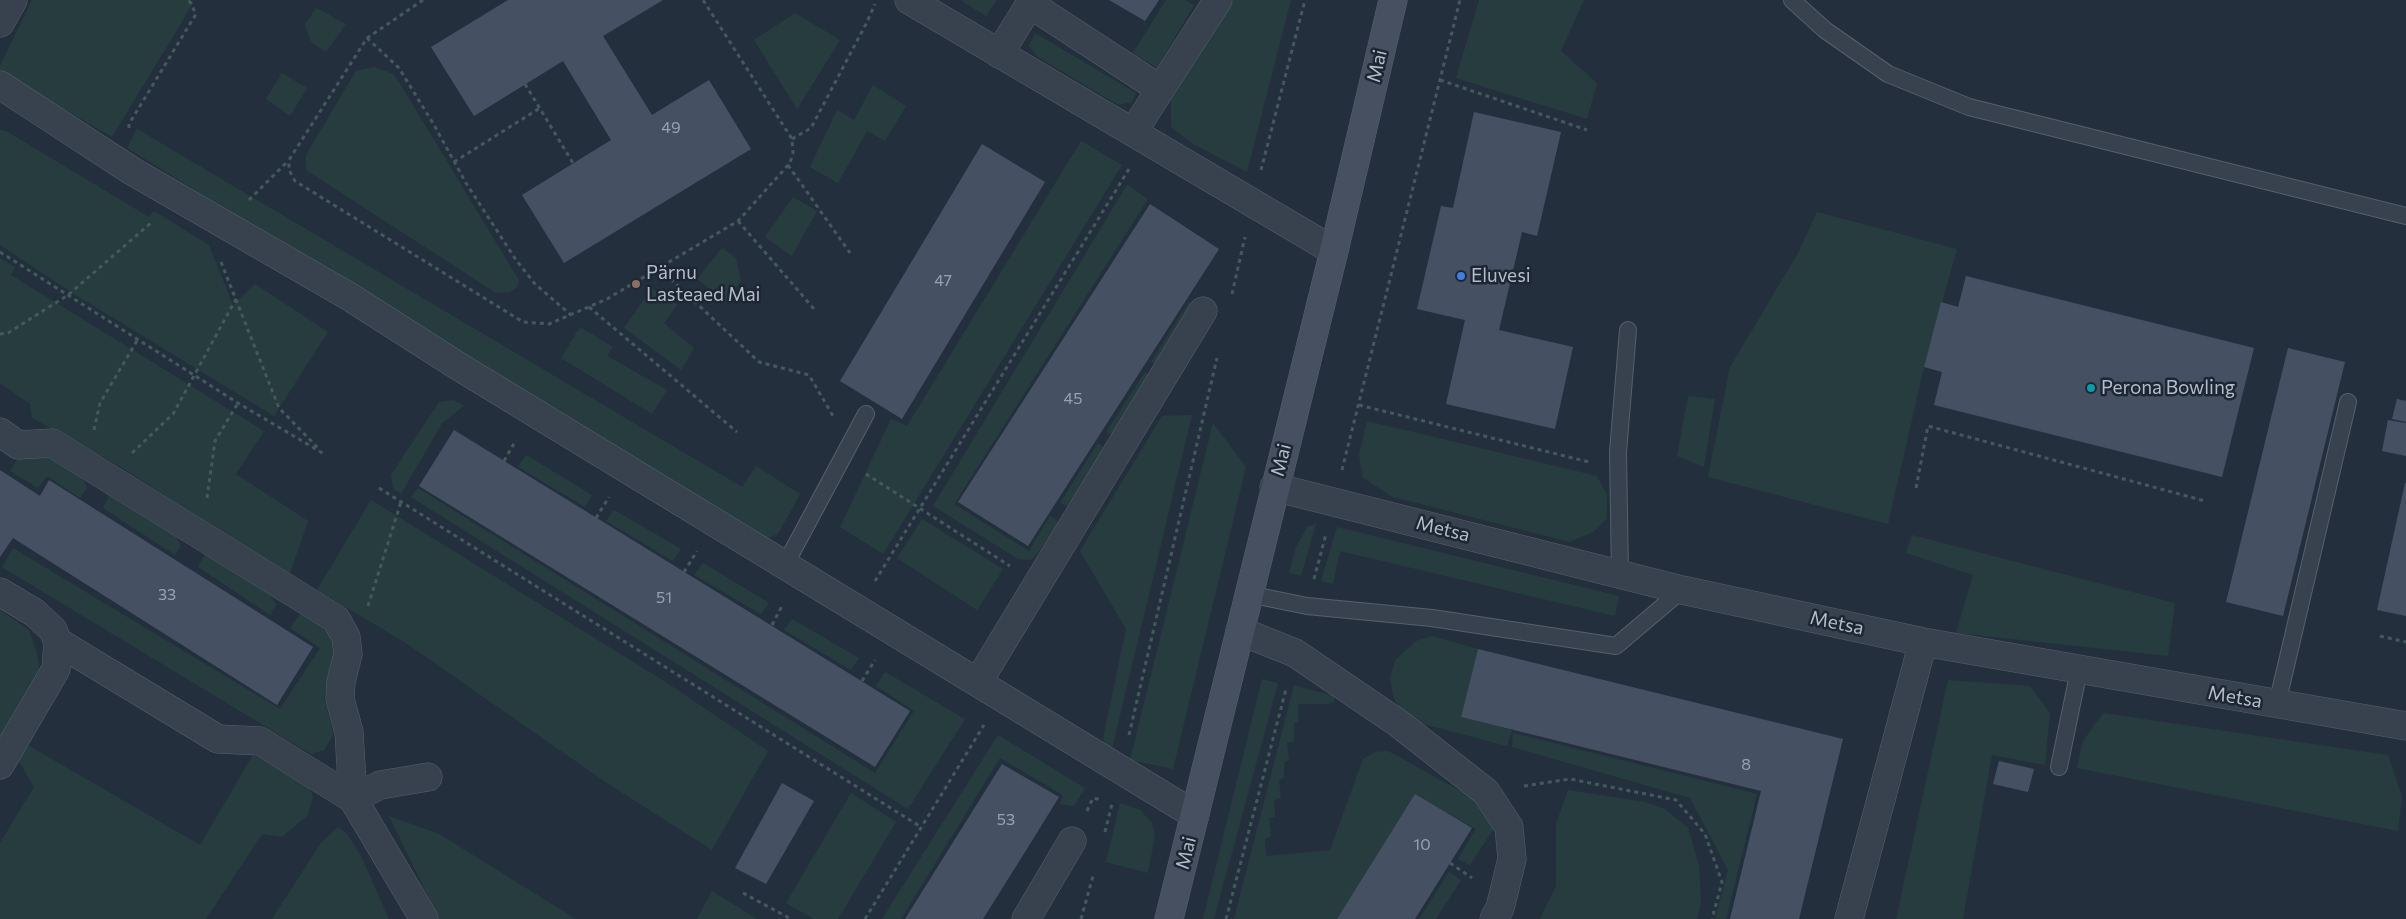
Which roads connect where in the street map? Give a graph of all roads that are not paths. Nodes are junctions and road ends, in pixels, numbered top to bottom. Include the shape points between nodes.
1 (13, 0) edge
2 (909, 0) edge
3 (1218, 0) edge
4 (1393, 0) edge
5 (1792, 0) edge
6 (0, 23) edge
7 (999, 54) junction
8 (0, 85) edge
9 (1160, 89) junction
10 (1139, 137) junction
11 (2406, 216) edge
12 (1334, 251) junction
13 (1203, 311) dead end
14 (1628, 330) dead end
15 (2348, 402) dead end
16 (866, 414) dead end
17 (0, 432) edge
18 (1274, 487) junction
19 (785, 565) junction
20 (1620, 574) junction
21 (1682, 590) junction
22 (0, 592) edge
23 (1248, 594) junction
24 (1240, 631) junction
25 (58, 642) junction
26 (1922, 642) junction
27 (2079, 670) junction
28 (978, 682) junction
29 (2277, 704) junction
30 (2406, 726) edge
31 (0, 765) edge
32 (2059, 767) dead end
33 (428, 777) dead end
34 (353, 799) junction
35 (1196, 814) junction
36 (1072, 841) dead end
37 (424, 919) edge
38 (1026, 919) edge
39 (1169, 919) edge
40 (1494, 919) edge
41 (1849, 919) edge

1 - 6 street
2 - 7 street
3 - 9 street
4 - 12 street, Mai
5 - 11 lane via 1825,30 1888,74 1969,107
7 - 9 street via 1030,4
7 - 10 street
8 - 19 street via 132,170 350,297
9 - 10 street
10 - 12 street
12 - 18 street, Mai
13 - 28 street
14 - 20 lane via 1619,470
15 - 29 lane
16 - 19 lane
17 - 34 street via 18,445 52,443 336,619 346,637 348,654 340,699 348,732
18 - 20 street, Metsa
18 - 23 street, Mai
19 - 28 street
20 - 21 street, Metsa
21 - 23 lane via 1616,646 1432,618 1307,606
21 - 26 street, Metsa
22 - 25 street via 54,630
23 - 24 street, Mai
24 - 35 street, Mai
24 - 40 street via 1296,653 1398,723 1486,792 1509,827 1512,859 1500,908
25 - 31 street via 56,669
25 - 34 street via 218,739 260,741
26 - 27 street, Metsa
26 - 41 street
27 - 29 street, Metsa
27 - 32 lane
28 - 35 street
29 - 30 street, Metsa
33 - 34 street via 380,785
34 - 37 street
35 - 39 street, Mai
36 - 38 street

